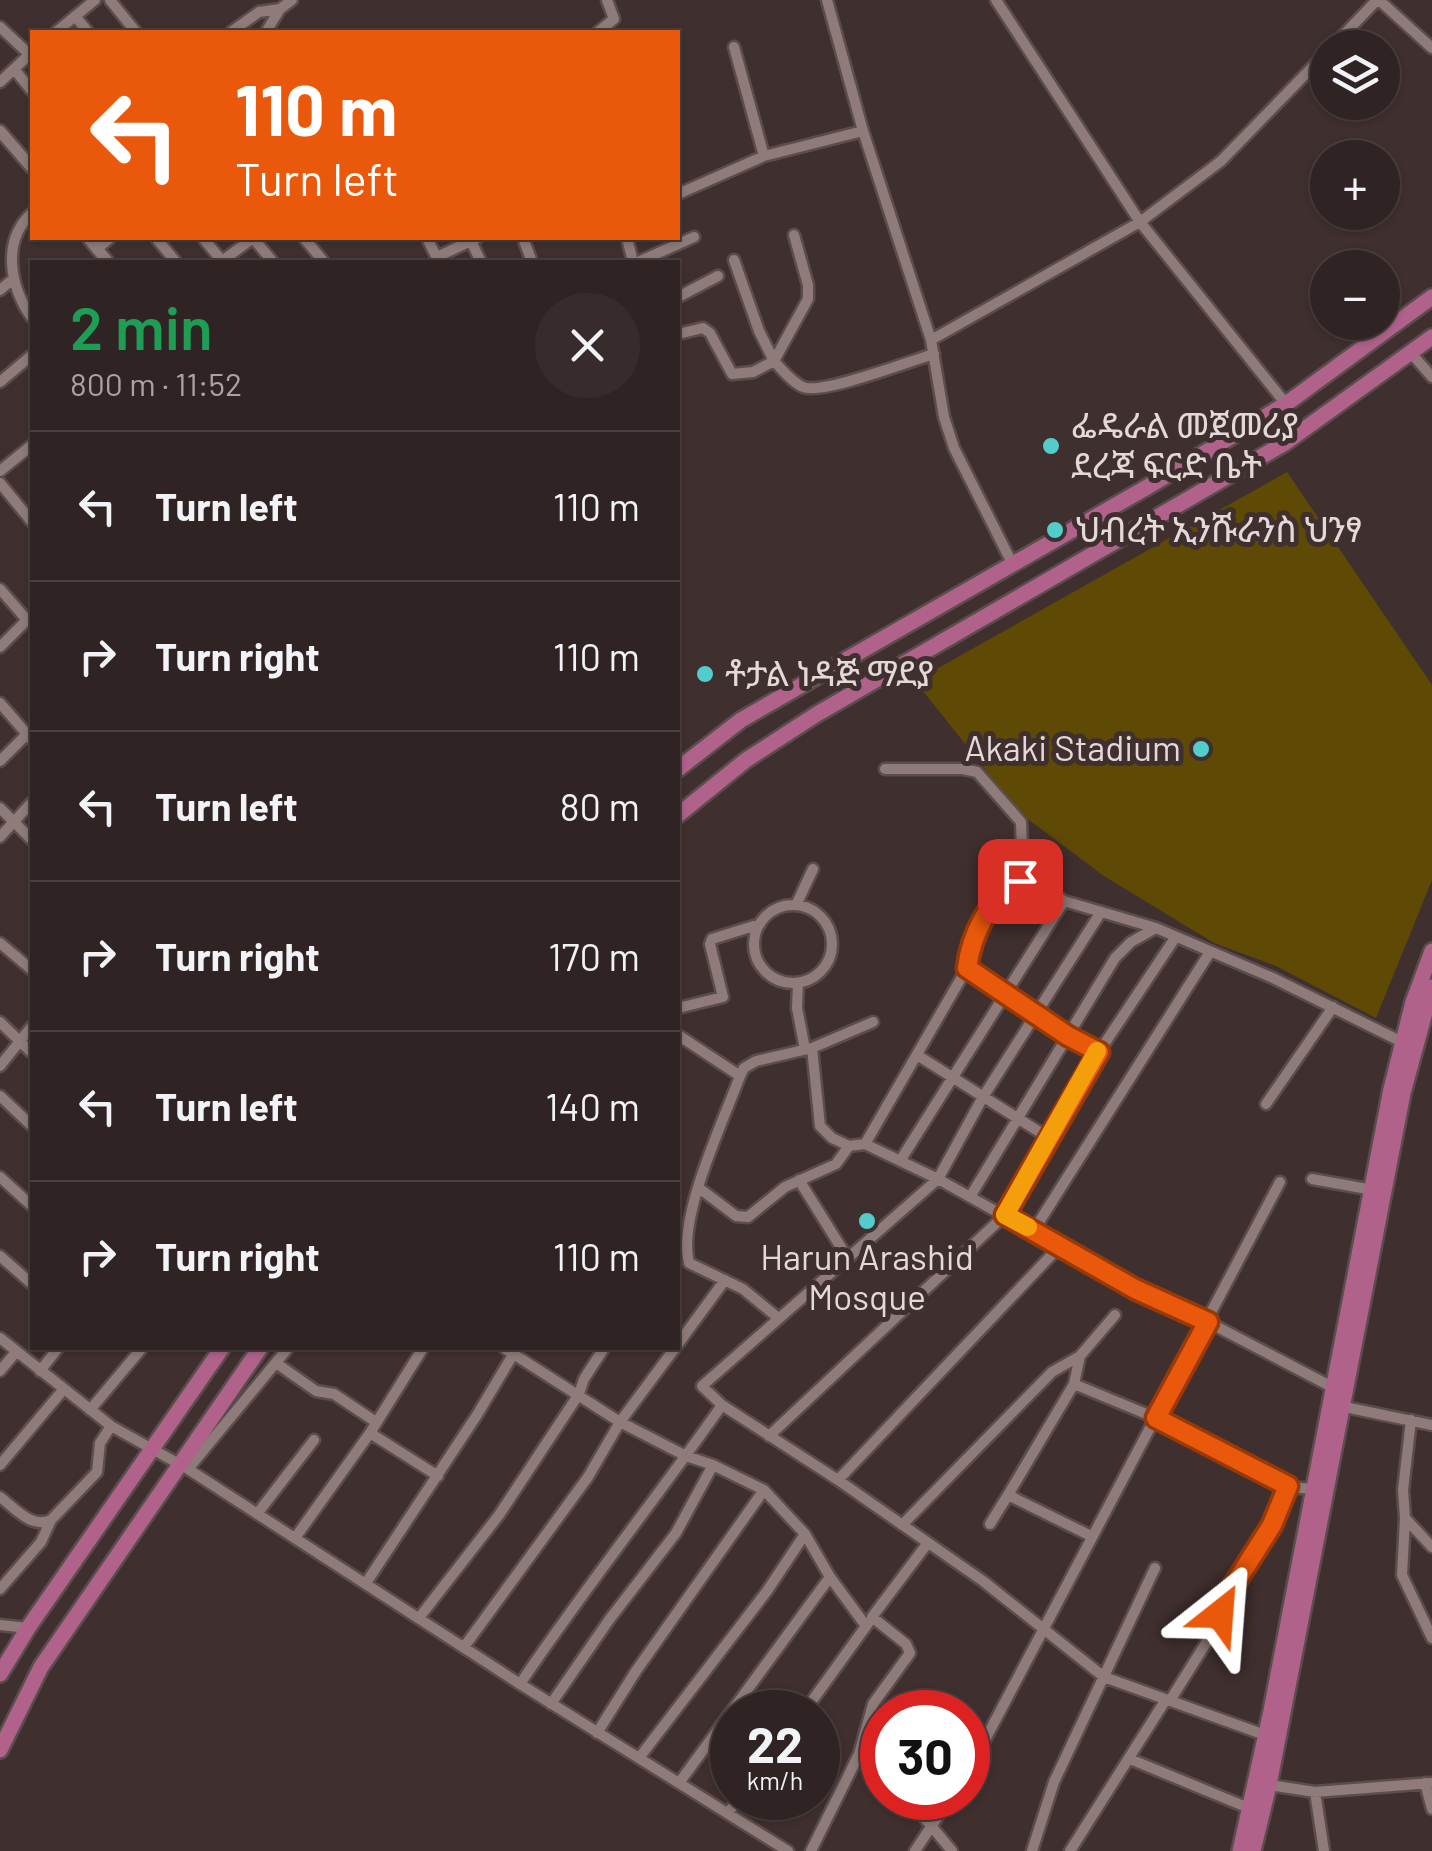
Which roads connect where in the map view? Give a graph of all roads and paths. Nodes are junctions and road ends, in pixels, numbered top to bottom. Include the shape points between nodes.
1 (95, 0) edge
2 (110, 0) edge
3 (292, 0) edge
4 (606, 0) edge
5 (996, 0) edge
6 (1378, 0) edge
7 (829, 1) edge
8 (280, 10) junction
9 (75, 16) junction
10 (0, 28) edge
11 (58, 30) edge
12 (86, 30) edge
13 (134, 30) edge
14 (234, 30) edge
15 (267, 30) edge
16 (600, 30) edge
17 (1349, 30) edge
18 (734, 47) dead end
19 (1432, 48) edge
20 (30, 52) edge
21 (30, 54) edge
22 (14, 69) junction
23 (1310, 70) edge
24 (0, 82) edge
25 (30, 89) edge
26 (863, 130) junction
27 (0, 131) edge
28 (764, 156) junction
29 (30, 166) edge
30 (680, 193) edge
31 (30, 216) edge
32 (1140, 222) junction
33 (794, 235) dead end
34 (694, 237) dead end
35 (89, 240) edge
36 (107, 240) edge
37 (158, 240) edge
38 (250, 240) edge
39 (255, 240) edge
40 (306, 240) edge
41 (472, 240) edge
42 (96, 249) junction
43 (106, 260) edge
44 (174, 260) edge
45 (225, 260) edge
46 (271, 260) edge
47 (322, 260) edge
48 (438, 260) edge
49 (641, 260) edge
50 (734, 260) dead end
51 (718, 276) dead end
52 (13, 279) junction
53 (0, 290) edge
54 (680, 296) edge
55 (1432, 297) edge
56 (30, 315) edge
57 (680, 334) edge
58 (1432, 337) edge
59 (931, 340) junction
60 (1412, 353) junction
61 (934, 354) junction
62 (30, 357) edge
63 (774, 360) junction
64 (1432, 377) edge
65 (0, 382) edge
66 (1286, 404) junction
67 (30, 446) edge
68 (0, 471) edge
69 (0, 483) edge
70 (30, 520) edge
71 (1013, 565) junction
72 (0, 589) edge
73 (30, 620) edge
74 (0, 647) edge
75 (0, 703) edge
76 (30, 737) edge
77 (0, 760) edge
78 (680, 769) edge
79 (885, 769) dead end
80 (30, 804) edge
81 (0, 808) edge
82 (680, 813) edge
83 (12, 821) junction
84 (0, 836) edge
85 (30, 838) edge
86 (813, 869) dead end
87 (1010, 886) junction
88 (1064, 901) junction
89 (796, 905) junction
90 (1100, 912) junction
91 (760, 924) junction
92 (1156, 928) junction
93 (1175, 938) junction
94 (0, 943) edge
95 (1210, 952) junction
96 (1432, 952) edge
97 (30, 963) edge
98 (967, 968) junction
99 (798, 983) junction
100 (1432, 987) edge
101 (1004, 993) junction
102 (680, 1008) edge
103 (1332, 1008) junction
104 (1035, 1013) junction
105 (0, 1022) edge
106 (873, 1022) dead end
107 (30, 1029) edge
108 (1068, 1036) junction
109 (680, 1037) edge
110 (21, 1040) junction
111 (1402, 1042) junction
112 (808, 1049) junction
113 (30, 1051) edge
114 (1099, 1052) junction
115 (916, 1055) junction
116 (0, 1066) edge
117 (740, 1076) junction
118 (952, 1078) junction
119 (0, 1096) edge
120 (983, 1096) junction
121 (1266, 1104) dead end
122 (1016, 1117) junction
123 (30, 1124) edge
124 (1049, 1138) junction
125 (865, 1144) junction
126 (849, 1146) junction
127 (900, 1160) junction
128 (0, 1178) edge
129 (938, 1179) junction
130 (799, 1180) junction
131 (1312, 1180) dead end
132 (1280, 1182) dead end
133 (700, 1188) junction
134 (1372, 1190) junction
135 (970, 1196) junction
136 (30, 1204) edge
137 (1005, 1215) junction
138 (1034, 1230) junction
139 (1060, 1246) junction
140 (0, 1256) edge
141 (848, 1257) junction
142 (683, 1263) edge
143 (725, 1280) junction
144 (30, 1282) edge
145 (1115, 1315) dead end
146 (778, 1318) junction
147 (1208, 1322) junction
148 (0, 1338) edge
149 (680, 1341) edge
150 (56, 1350) edge
151 (140, 1350) edge
152 (221, 1350) edge
153 (259, 1350) edge
154 (286, 1350) edge
155 (422, 1350) edge
156 (511, 1350) edge
157 (514, 1350) edge
158 (603, 1350) edge
159 (673, 1350) edge
160 (16, 1352) junction
161 (1080, 1356) junction
162 (276, 1363) junction
163 (0, 1371) edge
164 (40, 1371) junction
165 (1074, 1384) junction
166 (1332, 1386) junction
167 (63, 1390) junction
168 (580, 1394) junction
169 (722, 1405) junction
170 (1336, 1405) junction
171 (90, 1410) junction
172 (1156, 1418) junction
173 (1411, 1420) junction
174 (376, 1422) junction
175 (620, 1422) junction
176 (1432, 1425) edge
177 (111, 1426) junction
178 (370, 1433) junction
179 (770, 1436) junction
180 (314, 1440) dead end
181 (154, 1450) junction
182 (686, 1456) junction
183 (0, 1465) edge
184 (713, 1465) junction
185 (183, 1467) junction
186 (438, 1476) junction
187 (838, 1480) junction
188 (1288, 1486) junction
189 (764, 1490) junction
190 (1314, 1490) junction
191 (1008, 1495) junction
192 (0, 1497) edge
193 (258, 1514) junction
194 (1405, 1518) junction
195 (50, 1520) junction
196 (990, 1524) dead end
197 (902, 1525) junction
198 (805, 1534) junction
199 (1091, 1536) junction
200 (295, 1538) junction
201 (927, 1544) junction
202 (1432, 1547) edge
203 (1155, 1568) dead end
204 (830, 1577) junction
205 (366, 1583) junction
206 (0, 1589) edge
207 (419, 1618) junction
208 (869, 1621) junction
209 (0, 1625) edge
210 (28, 1628) junction
211 (1041, 1628) junction
212 (1432, 1638) edge
213 (464, 1646) junction
214 (0, 1674) edge
215 (1104, 1677) junction
216 (520, 1684) junction
217 (820, 1690) edge
218 (883, 1690) edge
219 (1168, 1700) junction
220 (551, 1704) junction
221 (990, 1729) edge
222 (598, 1733) junction
223 (1266, 1735) junction
224 (0, 1750) edge
225 (860, 1750) edge
226 (639, 1758) junction
227 (1130, 1759) junction
228 (679, 1783) junction
229 (1429, 1783) edge
230 (1269, 1785) junction
231 (1314, 1792) junction
232 (710, 1801) edge
233 (1250, 1808) junction
234 (1432, 1810) edge
235 (740, 1820) edge
236 (924, 1820) edge
237 (935, 1820) edge
238 (930, 1828) junction
239 (788, 1851) edge
240 (810, 1851) edge
241 (915, 1851) edge
242 (952, 1851) edge
243 (1032, 1851) edge
244 (1070, 1851) edge
245 (1240, 1851) edge
246 (1253, 1851) edge
247 (1324, 1851) edge

1 - 9 street
2 - 13 street
3 - 8 street
4 - 16 street via 614,19
5 - 32 street
6 - 17 street
6 - 19 street
7 - 26 street
8 - 14 street via 259,12
8 - 15 street
9 - 11 street
9 - 12 street
10 - 20 street
18 - 28 street
21 - 22 street
22 - 24 street
22 - 25 street
23 - 32 street via 1221,161
26 - 28 street
26 - 59 street
27 - 29 street
28 - 30 street
31 - 52 street via 15,236
32 - 59 street
32 - 66 street
33 - 63 street via 808,299
34 - 49 street
35 - 42 street
36 - 42 street
37 - 44 street
38 - 45 street
39 - 46 street
40 - 47 street
41 - 48 street
42 - 43 street
50 - 63 street
51 - 54 street
52 - 53 street
52 - 56 street
55 - 66 main road
57 - 63 street via 704,328 732,374
58 - 60 main road
59 - 61 street
60 - 64 street
60 - 82 main road via 1284,443 818,714
61 - 63 street via 813,389 792,380
61 - 71 street via 954,448
62 - 65 street
66 - 71 main road
67 - 68 street
69 - 70 street
71 - 78 main road via 757,711
72 - 73 street
73 - 74 street
75 - 76 street
76 - 77 street
79 - 87 street via 977,772 1020,822 1022,848
80 - 83 street
81 - 83 street
83 - 84 street
83 - 85 street
86 - 89 street
87 - 88 street via 1035,881
87 - 98 street via 976,929
88 - 90 street
88 - 101 street
89 - 91 street
89 - 99 street via 822,918 832,944 822,970
90 - 92 street
90 - 104 street
91 - 99 street via 760,966 783,982
91 - 102 street via 712,939 723,997
92 - 93 street
92 - 108 street via 1114,958
93 - 95 street
93 - 114 street
94 - 97 street
95 - 103 street
95 - 138 street
96 - 111 main road
98 - 101 street
98 - 115 street
99 - 112 street
100 - 170 main road
101 - 104 street
101 - 118 street
103 - 111 street
103 - 121 street
104 - 108 street
104 - 120 street
105 - 110 street
106 - 112 street
107 - 110 street
108 - 114 street
108 - 122 street
109 - 117 street
110 - 113 street
110 - 116 street
111 - 134 main road
112 - 117 street via 756,1060
112 - 126 street via 820,1126
114 - 124 street
115 - 118 street
115 - 125 street
117 - 133 street
118 - 120 street
118 - 127 street
119 - 123 street
120 - 122 street
120 - 129 street
122 - 124 street
122 - 135 street
124 - 137 street
125 - 126 street
125 - 127 street
126 - 130 street via 836,1164
127 - 129 street
128 - 136 street
129 - 135 street
129 - 141 street
130 - 133 street via 741,1218
130 - 141 street
131 - 134 street
132 - 147 street
133 - 142 street
134 - 166 main road
135 - 137 street
137 - 138 street
137 - 179 street
138 - 139 street
139 - 147 street
139 - 187 street
140 - 144 street
141 - 146 street
142 - 143 street
143 - 146 street
143 - 149 street
145 - 161 street
146 - 169 street via 704,1382
147 - 166 street
147 - 172 street
148 - 160 street
150 - 164 street
151 - 171 street
152 - 181 main road
153 - 185 main road
154 - 162 street
155 - 174 street
156 - 186 street
157 - 168 street
158 - 168 street
159 - 175 street
160 - 163 street
160 - 164 street
161 - 165 street
161 - 197 street via 1052,1372
162 - 174 street
162 - 185 street
164 - 167 street
165 - 172 street
165 - 191 street
166 - 170 main road
167 - 171 street
167 - 183 street
168 - 175 street
168 - 207 street
169 - 179 street
169 - 182 street
170 - 173 street
170 - 190 main road
170 - 230 main road
171 - 177 street
172 - 188 street
172 - 199 street
173 - 176 street
173 - 194 street
174 - 178 street
175 - 182 street
175 - 213 street
177 - 181 street
177 - 195 street via 100,1443 97,1472
178 - 186 street
178 - 200 street
179 - 187 street
180 - 193 street
181 - 185 street
181 - 210 main road
182 - 184 street
182 - 216 street
184 - 189 street
184 - 220 street via 676,1533
185 - 193 street
185 - 224 main road via 41,1667
186 - 205 street
187 - 197 street
188 - 190 street
188 - 219 street via 1211,1635
189 - 198 street
189 - 222 street
190 - 223 main road
191 - 196 street
191 - 199 street
192 - 195 street via 33,1522
193 - 200 street
194 - 202 street
194 - 212 street via 1402,1575
195 - 206 street via 41,1542
197 - 201 street
198 - 204 street
198 - 226 street
199 - 211 street
200 - 205 street
201 - 208 street
201 - 211 street
203 - 215 street
204 - 208 street
204 - 228 street
205 - 207 street
207 - 213 street
208 - 217 street
208 - 218 street via 910,1653
209 - 210 street
210 - 214 main road
211 - 215 street
211 - 221 street
213 - 216 street
215 - 219 street
215 - 243 street via 1054,1782
216 - 220 street
219 - 223 street
219 - 227 street
220 - 222 street
222 - 226 street
223 - 233 main road
225 - 240 street
226 - 228 street
227 - 233 street
227 - 244 street
228 - 232 street
229 - 231 street
229 - 234 street
230 - 231 street
230 - 246 main road
231 - 247 street
233 - 245 main road
235 - 239 street
236 - 238 street
237 - 238 street
238 - 241 street
238 - 242 street

